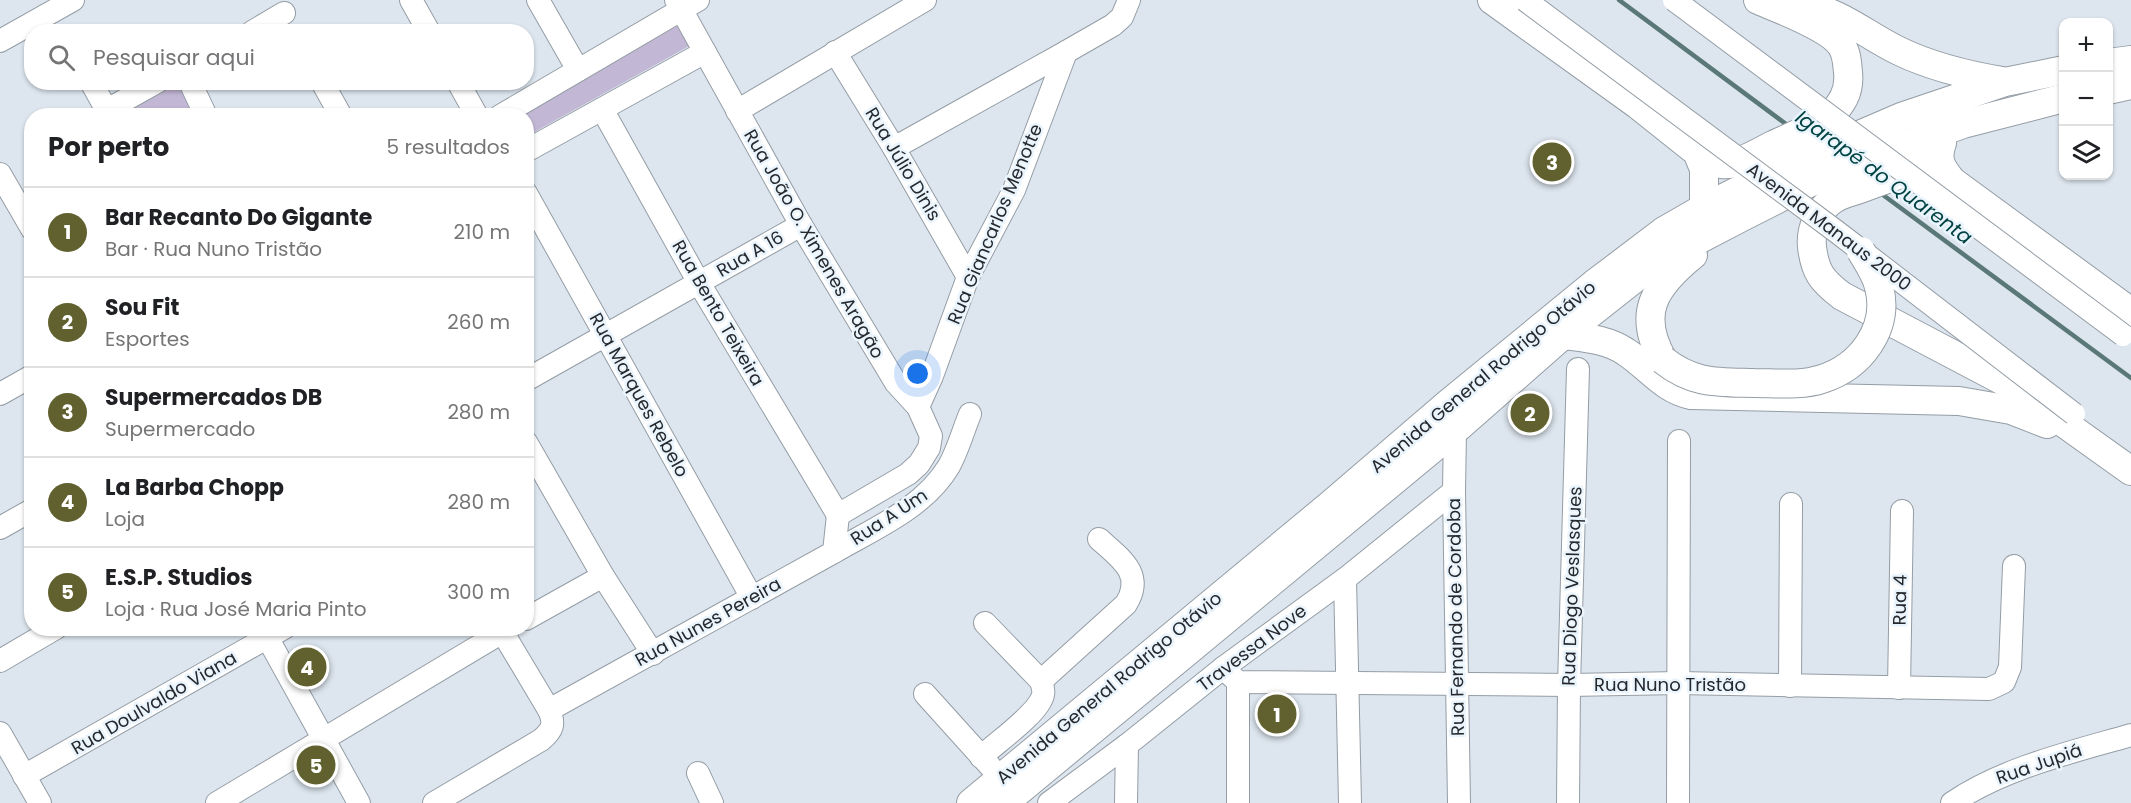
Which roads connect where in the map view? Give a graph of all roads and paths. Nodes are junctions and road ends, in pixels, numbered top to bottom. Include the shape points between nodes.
1 (73, 0) edge
2 (411, 0) edge
3 (538, 0) edge
4 (925, 0) edge
5 (1129, 0) edge
6 (1492, 0) edge
7 (1525, 0) edge
8 (1674, 0) edge
9 (1758, 0) edge
10 (685, 3) edge
11 (53, 15) edge
12 (285, 15) edge
13 (35, 24) edge
14 (268, 24) edge
15 (424, 24) edge
16 (24, 29) edge
17 (0, 41) edge
18 (705, 52) junction
19 (835, 52) junction
20 (1066, 52) junction
21 (2131, 60) edge
22 (2113, 62) edge
23 (578, 70) junction
24 (2059, 71) edge
25 (2005, 82) junction
26 (2131, 85) edge
27 (2113, 89) edge
28 (95, 90) edge
29 (144, 90) edge
30 (194, 90) edge
31 (326, 90) edge
32 (462, 90) edge
33 (2059, 99) edge
34 (105, 108) edge
35 (116, 108) edge
36 (202, 108) edge
37 (337, 108) edge
38 (473, 108) edge
39 (514, 108) edge
40 (602, 109) junction
41 (737, 111) junction
42 (1963, 124) junction
43 (534, 147) edge
44 (894, 148) junction
45 (1697, 152) junction
46 (1779, 156) junction
47 (1938, 161) junction
48 (0, 174) edge
49 (534, 207) edge
50 (1704, 208) junction
51 (24, 215) edge
52 (1742, 217) junction
53 (801, 225) junction
54 (1861, 251) junction
55 (969, 277) junction
56 (699, 283) junction
57 (2128, 330) edge
58 (605, 335) junction
59 (1563, 335) junction
60 (1578, 369) dead end
61 (534, 375) edge
62 (24, 380) edge
63 (0, 394) edge
64 (918, 407) junction
65 (970, 414) dead end
66 (2080, 426) junction
67 (1455, 430) junction
68 (1679, 441) dead end
69 (534, 456) edge
70 (2131, 457) edge
71 (2131, 471) edge
72 (1454, 491) junction
73 (1791, 504) dead end
74 (1902, 512) dead end
75 (24, 514) edge
76 (838, 515) junction
77 (0, 528) edge
78 (1099, 539) dead end
79 (834, 552) junction
80 (2014, 566) dead end
81 (603, 576) junction
82 (1345, 579) junction
83 (752, 598) junction
84 (534, 615) edge
85 (986, 623) dead end
86 (42, 636) edge
87 (264, 636) edge
88 (273, 636) edge
89 (494, 636) edge
90 (507, 636) edge
91 (653, 654) junction
92 (0, 661) edge
93 (1230, 675) junction
94 (1041, 681) junction
95 (1347, 682) junction
96 (1457, 683) junction
97 (1679, 683) junction
98 (1569, 685) junction
99 (1790, 686) junction
100 (1899, 688) junction
101 (925, 694) dead end
102 (549, 710) junction
103 (0, 733) edge
104 (2131, 735) edge
105 (323, 739) junction
106 (1127, 745) junction
107 (981, 757) junction
108 (698, 773) dead end
109 (24, 776) junction
110 (1008, 795) edge
111 (40, 803) edge
112 (217, 803) edge
113 (360, 803) edge
114 (434, 803) edge
115 (712, 803) edge
116 (971, 803) edge
117 (1049, 803) edge
118 (1126, 803) edge
119 (1238, 803) edge
120 (1350, 803) edge
121 (1459, 803) edge
122 (1568, 803) edge
123 (1678, 803) edge
124 (1952, 803) edge

1 - 11 street
2 - 15 street
3 - 23 street
4 - 19 street
5 - 20 street via 1122,17 1113,25
6 - 45 main road
7 - 54 street, Avenida Manaus 2000, bridge
8 - 57 street, bridge
9 - 25 main road via 1810,7 1853,23 1923,63
9 - 46 main road via 1835,38 1847,59 1849,77 1841,104
10 - 18 street, Rua João O. Ximenes Aragão
10 - 23 street
11 - 13 street
12 - 14 street
16 - 17 street
18 - 40 street
18 - 41 street, Rua João O. Ximenes Aragão
19 - 41 street
19 - 44 street, Rua Júlio Dinis
20 - 44 street
20 - 55 street, Rua Giancarlos Menotte via 1014,190
21 - 22 main road
23 - 39 street
24 - 25 main road, Avenida General Rodrigo Otávio
25 - 46 main road, Avenida General Rodrigo Otávio via 1846,140
26 - 27 main road
28 - 34 street
29 - 35 street
30 - 36 street
31 - 37 street
32 - 38 street
33 - 42 main road, Avenida General Rodrigo Otávio
40 - 43 street
40 - 56 street, Rua Bento Teixeira
41 - 53 street, Rua João O. Ximenes Aragão
42 - 47 main road via 1943,141
42 - 52 main road, Avenida General Rodrigo Otávio via 1809,183
44 - 55 street, Rua Júlio Dinis
45 - 46 main road via 1724,165
45 - 50 main road via 1704,169
46 - 50 main road, Avenida General Rodrigo Otávio
47 - 57 main road via 1952,181
47 - 66 main road via 1834,198 1824,208 1811,238 1817,272 1842,296
48 - 51 street
49 - 58 street, Rua Marques Rebelo
50 - 110 main road, Avenida General Rodrigo Otávio via 1656,236 1449,403
52 - 54 main road, bridge via 1676,269 1654,300 1650,321 1653,342 1663,360 1694,379 1798,382 1844,370 1862,355 1875,336 1881,312 1874,271
52 - 59 main road, Avenida General Rodrigo Otávio via 1671,254
53 - 56 street, Rua A 16
53 - 64 street, Rua João O. Ximenes Aragão via 896,383
54 - 66 street, Avenida Manaus 2000, bridge
55 - 64 street, Rua Giancarlos Menotte
56 - 58 street, Rua A 16
56 - 76 street, Rua Bento Teixeira
58 - 61 street, Rua A 16
58 - 83 street, Rua Marques Rebelo
59 - 66 main road via 1594,339 1626,351 1664,384 1691,396 1959,401
59 - 67 main road, Avenida General Rodrigo Otávio
60 - 98 street, Rua Diogo Veslasques
62 - 63 street
64 - 76 street, Rua João O. Ximenes Aragão via 931,436 919,464 895,483
65 - 79 street, Rua A Um via 949,466 928,494
66 - 70 street, Avenida Manaus 2000
66 - 71 main road
67 - 72 street, Rua Fernando de Cordoba
67 - 110 main road, Avenida General Rodrigo Otávio
68 - 97 street
69 - 81 street
72 - 82 street, Travessa Nove
72 - 96 street, Rua Fernando de Cordoba
73 - 99 street
74 - 100 street, Rua 4
75 - 77 street
76 - 79 street
78 - 94 street via 1124,561 1133,578 1132,594 1126,604
79 - 83 street, Rua Nunes Pereira
80 - 100 street, Rua Nuno Tristão via 2010,667 2004,682 1989,689
81 - 84 street
81 - 91 street
82 - 93 street, Travessa Nove
82 - 95 street
83 - 91 street, Rua Nunes Pereira
85 - 94 street
86 - 92 street
87 - 109 street, Rua Doulvaldo Viana
88 - 105 street
89 - 105 street
90 - 102 street
91 - 102 street, Rua Nunes Pereira
93 - 95 street, Rua Nuno Tristão
93 - 106 street, Travessa Nove
93 - 119 street
94 - 107 street via 1041,701
95 - 96 street, Rua Nuno Tristão
95 - 120 street
96 - 98 street, Rua Nuno Tristão
96 - 121 street, Rua Fernando de Cordoba
97 - 98 street, Rua Nuno Tristão
97 - 99 street, Rua Nuno Tristão
97 - 123 street
98 - 122 street, Rua Diogo Veslasques
99 - 100 street, Rua Nuno Tristão
101 - 107 street
102 - 114 street via 553,727 542,740
103 - 109 street
104 - 124 street, Rua Jupiá via 1983,783
105 - 112 street
105 - 113 street
106 - 117 street, Travessa Nove
106 - 118 street
107 - 110 street
108 - 115 street
109 - 111 street
110 - 116 main road, Avenida General Rodrigo Otávio

